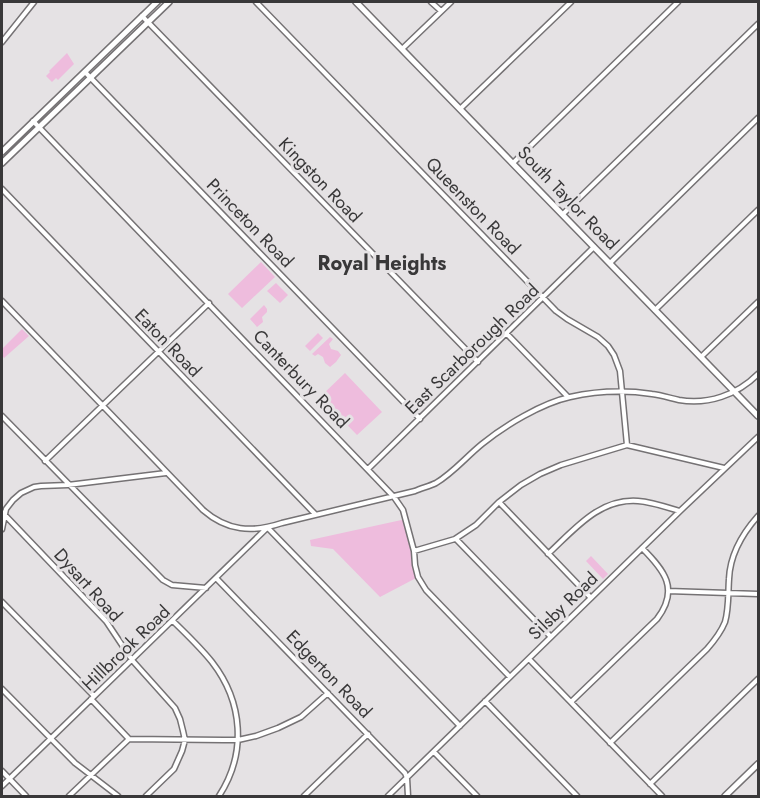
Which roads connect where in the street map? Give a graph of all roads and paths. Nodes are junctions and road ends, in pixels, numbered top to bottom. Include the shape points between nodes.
1 (34, 2) edge
2 (157, 2) edge
3 (169, 2) edge
4 (256, 2) edge
5 (356, 2) edge
6 (431, 2) edge
7 (451, 2) edge
8 (571, 2) edge
9 (678, 2) edge
10 (441, 11) junction
11 (142, 16) junction
12 (148, 21) junction
13 (759, 24) edge
14 (2, 42) edge
15 (402, 49) junction
16 (85, 72) junction
17 (90, 78) junction
18 (460, 109) junction
19 (45, 110) junction
20 (51, 115) junction
21 (759, 118) edge
22 (33, 122) junction
23 (39, 127) junction
24 (2, 152) edge
25 (2, 163) edge
26 (513, 163) junction
27 (2, 189) edge
28 (759, 210) edge
29 (563, 214) junction
30 (595, 247) junction
31 (610, 262) junction
32 (543, 298) junction
33 (2, 301) edge
34 (759, 302) edge
35 (209, 303) junction
36 (655, 310) junction
37 (507, 334) junction
38 (158, 352) junction
39 (701, 357) junction
40 (478, 362) junction
41 (759, 374) edge
42 (622, 392) junction
43 (735, 392) junction
44 (568, 398) junction
45 (103, 406) junction
46 (2, 416) edge
47 (759, 416) edge
48 (420, 419) junction
49 (759, 437) edge
50 (627, 445) junction
51 (45, 461) junction
52 (724, 468) junction
53 (368, 469) junction
54 (167, 473) junction
55 (68, 485) junction
56 (394, 497) junction
57 (499, 502) junction
58 (680, 511) junction
59 (3, 514) edge
60 (315, 515) junction
61 (759, 516) edge
62 (268, 528) junction
63 (2, 529) edge
64 (455, 538) junction
65 (642, 548) junction
66 (414, 551) junction
67 (549, 554) junction
68 (216, 578) junction
69 (206, 588) junction
70 (668, 591) junction
71 (728, 593) junction
72 (759, 594) edge
73 (591, 598) junction
74 (2, 602) edge
75 (173, 621) junction
76 (551, 637) junction
77 (529, 659) junction
78 (132, 660) junction
79 (510, 677) junction
80 (759, 679) edge
81 (2, 689) edge
82 (328, 693) junction
83 (93, 698) junction
84 (485, 701) junction
85 (571, 702) junction
86 (460, 726) junction
87 (368, 734) junction
88 (129, 739) junction
89 (50, 740) junction
90 (185, 740) junction
91 (238, 740) junction
92 (610, 743) junction
93 (434, 752) junction
94 (759, 764) edge
95 (2, 771) edge
96 (91, 776) junction
97 (407, 778) junction
98 (10, 779) junction
99 (650, 784) junction
100 (2, 786) edge
101 (26, 796) edge
102 (69, 796) edge
103 (118, 796) edge
104 (146, 796) edge
105 (219, 796) edge
106 (304, 796) edge
107 (388, 796) edge
108 (408, 796) edge
109 (477, 796) edge
110 (577, 796) edge
111 (662, 796) edge
112 (725, 796) edge

1 - 14 street
2 - 11 main road
3 - 12 main road
4 - 32 street, Queenston Road
5 - 15 main road, South Taylor Road
6 - 10 street
7 - 10 street
8 - 18 street
9 - 26 street
10 - 15 street
11 - 12 street, Kingston Road
11 - 16 main road
12 - 17 main road
12 - 40 street, Kingston Road
13 - 29 street
15 - 18 main road, South Taylor Road
16 - 17 street, Princeton Road
16 - 19 main road
17 - 20 main road
17 - 48 street, Princeton Road
18 - 26 main road, South Taylor Road
19 - 20 main road
19 - 22 main road
20 - 23 main road
21 - 31 street
22 - 23 street, Canterbury Road
22 - 24 main road
23 - 25 main road
23 - 35 street, Canterbury Road
26 - 29 main road, South Taylor Road
27 - 38 street, Eaton Road
28 - 36 street
29 - 30 main road, South Taylor Road
30 - 31 main road, South Taylor Road
30 - 32 street, East Scarborough Road
31 - 36 main road, South Taylor Road
32 - 37 street, East Scarborough Road
32 - 42 street, Queenston Road via 567,320 608,346 620,371
33 - 45 street
34 - 39 street
35 - 38 street
35 - 53 street, Canterbury Road
36 - 39 main road, South Taylor Road
37 - 40 street, East Scarborough Road
37 - 44 street
38 - 45 street
38 - 60 street, Eaton Road
39 - 43 main road, South Taylor Road
40 - 48 street, East Scarborough Road
41 - 43 street
42 - 43 street via 693,401
42 - 44 street
42 - 50 street, Queenston Road
43 - 47 main road, South Taylor Road
44 - 56 street via 504,428 436,483
45 - 51 street
45 - 54 street
46 - 51 street
48 - 53 street, East Scarborough Road
49 - 52 street, Silsby Road
50 - 52 street
50 - 57 street via 540,474
51 - 55 street
52 - 58 street, Silsby Road
53 - 56 street, Canterbury Road
54 - 55 street
54 - 62 street via 215,519 238,528
55 - 59 street via 41,486 21,493
55 - 69 street via 163,580 172,585
56 - 60 street
56 - 66 street, Canterbury Road via 403,510
57 - 64 street via 476,525
57 - 67 street
58 - 65 street, Silsby Road
58 - 67 street via 636,501 613,503 588,516
59 - 63 street
59 - 78 street, Dysart Road via 106,621
60 - 62 street
61 - 71 street via 745,532 732,558
62 - 68 street, Hillbrook Road
62 - 86 street
64 - 66 street
64 - 76 street
65 - 70 street via 661,568
65 - 73 street, Silsby Road
66 - 79 street, Canterbury Road via 416,571 426,590
67 - 73 street
68 - 69 street, Hillbrook Road
68 - 82 street, Edgerton Road
69 - 75 street, Hillbrook Road
70 - 71 street
70 - 85 street via 659,617
71 - 72 street
71 - 92 street via 725,622 707,650
73 - 76 street, Silsby Road
74 - 83 street
75 - 78 street, Hillbrook Road
75 - 91 street via 223,678 234,703
76 - 77 street, Silsby Road
77 - 79 street, Silsby Road
77 - 85 street
78 - 83 street, Hillbrook Road
78 - 90 street, Dysart Road via 175,708
79 - 84 street, Silsby Road
80 - 99 street
81 - 89 street
82 - 87 street, Edgerton Road
82 - 91 street via 291,722
83 - 88 street
83 - 89 street, Hillbrook Road
84 - 86 street, Silsby Road
84 - 110 street
85 - 92 street
86 - 93 street, Silsby Road
87 - 97 street, Edgerton Road
87 - 106 street
88 - 90 street
88 - 96 street
89 - 96 street
89 - 98 street, Hillbrook Road
90 - 91 street
90 - 104 street via 174,769
91 - 105 street via 232,769
92 - 99 street
93 - 97 street, Silsby Road
93 - 109 street
94 - 112 main road
95 - 98 street
96 - 102 street
96 - 103 street
97 - 107 street, Silsby Road
97 - 108 street
98 - 100 street, Hillbrook Road
98 - 101 street
99 - 111 street

